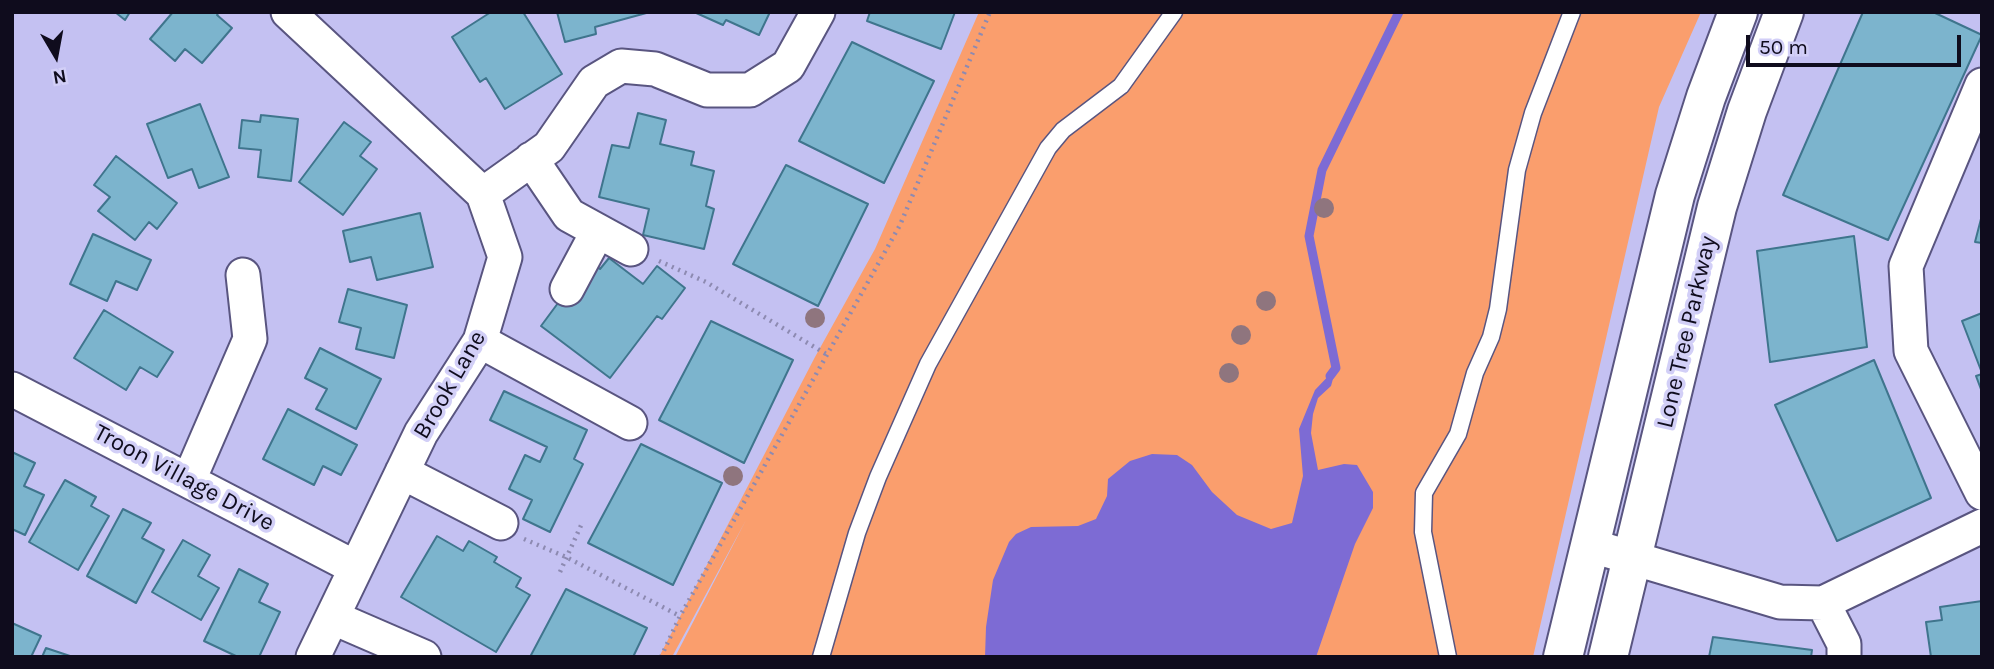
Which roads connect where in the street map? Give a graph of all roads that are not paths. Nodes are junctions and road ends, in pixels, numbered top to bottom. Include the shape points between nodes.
1 (288, 12) edge
2 (818, 12) edge
3 (1174, 12) edge
4 (1572, 12) edge
5 (1738, 12) edge
6 (1784, 12) edge
7 (1982, 85) edge
8 (531, 159) junction
9 (483, 194) junction
10 (598, 231) junction
11 (631, 249) road end
12 (243, 275) dead end
13 (567, 289) dead end
14 (480, 341) junction
15 (12, 389) edge
16 (630, 423) dead end
17 (402, 472) junction
18 (189, 481) junction
19 (1982, 493) edge
20 (500, 523) road end
21 (1982, 526) edge
22 (1592, 546) junction
23 (1634, 557) junction
24 (356, 568) junction
25 (1823, 603) junction
26 (334, 618) junction
27 (313, 657) edge
28 (424, 657) edge
29 (821, 657) edge
30 (1448, 657) edge
31 (1563, 657) edge
32 (1608, 657) edge
33 (1844, 657) edge

1 - 9 street, Brook Lane
2 - 8 street via 788,66 750,90 706,90 655,69 621,66 594,82 549,147
3 - 29 lane via 1121,86 1048,148 928,364 861,521
4 - 30 lane via 1533,113 1517,170 1491,337 1475,373 1458,434 1424,493 1423,532
5 - 22 street, Lone Tree Parkway via 1675,195
6 - 23 street, Lone Tree Parkway via 1717,207
7 - 19 street via 1906,266 1911,351
8 - 9 street
8 - 10 street via 569,215
9 - 14 street, Brook Lane via 505,257
10 - 11 street
10 - 13 street
12 - 18 street via 250,339
14 - 16 street
14 - 17 street, Brook Lane via 421,433
15 - 18 street, Troon Village Drive
17 - 20 street
17 - 24 street, Brook Lane
18 - 24 street, Troon Village Drive
21 - 25 street
22 - 23 street
22 - 31 street, Lone Tree Parkway
23 - 25 street via 1780,602
23 - 32 street, Lone Tree Parkway
24 - 26 street, Brook Lane
25 - 33 street via 1844,644
26 - 27 street, Brook Lane
26 - 28 street

